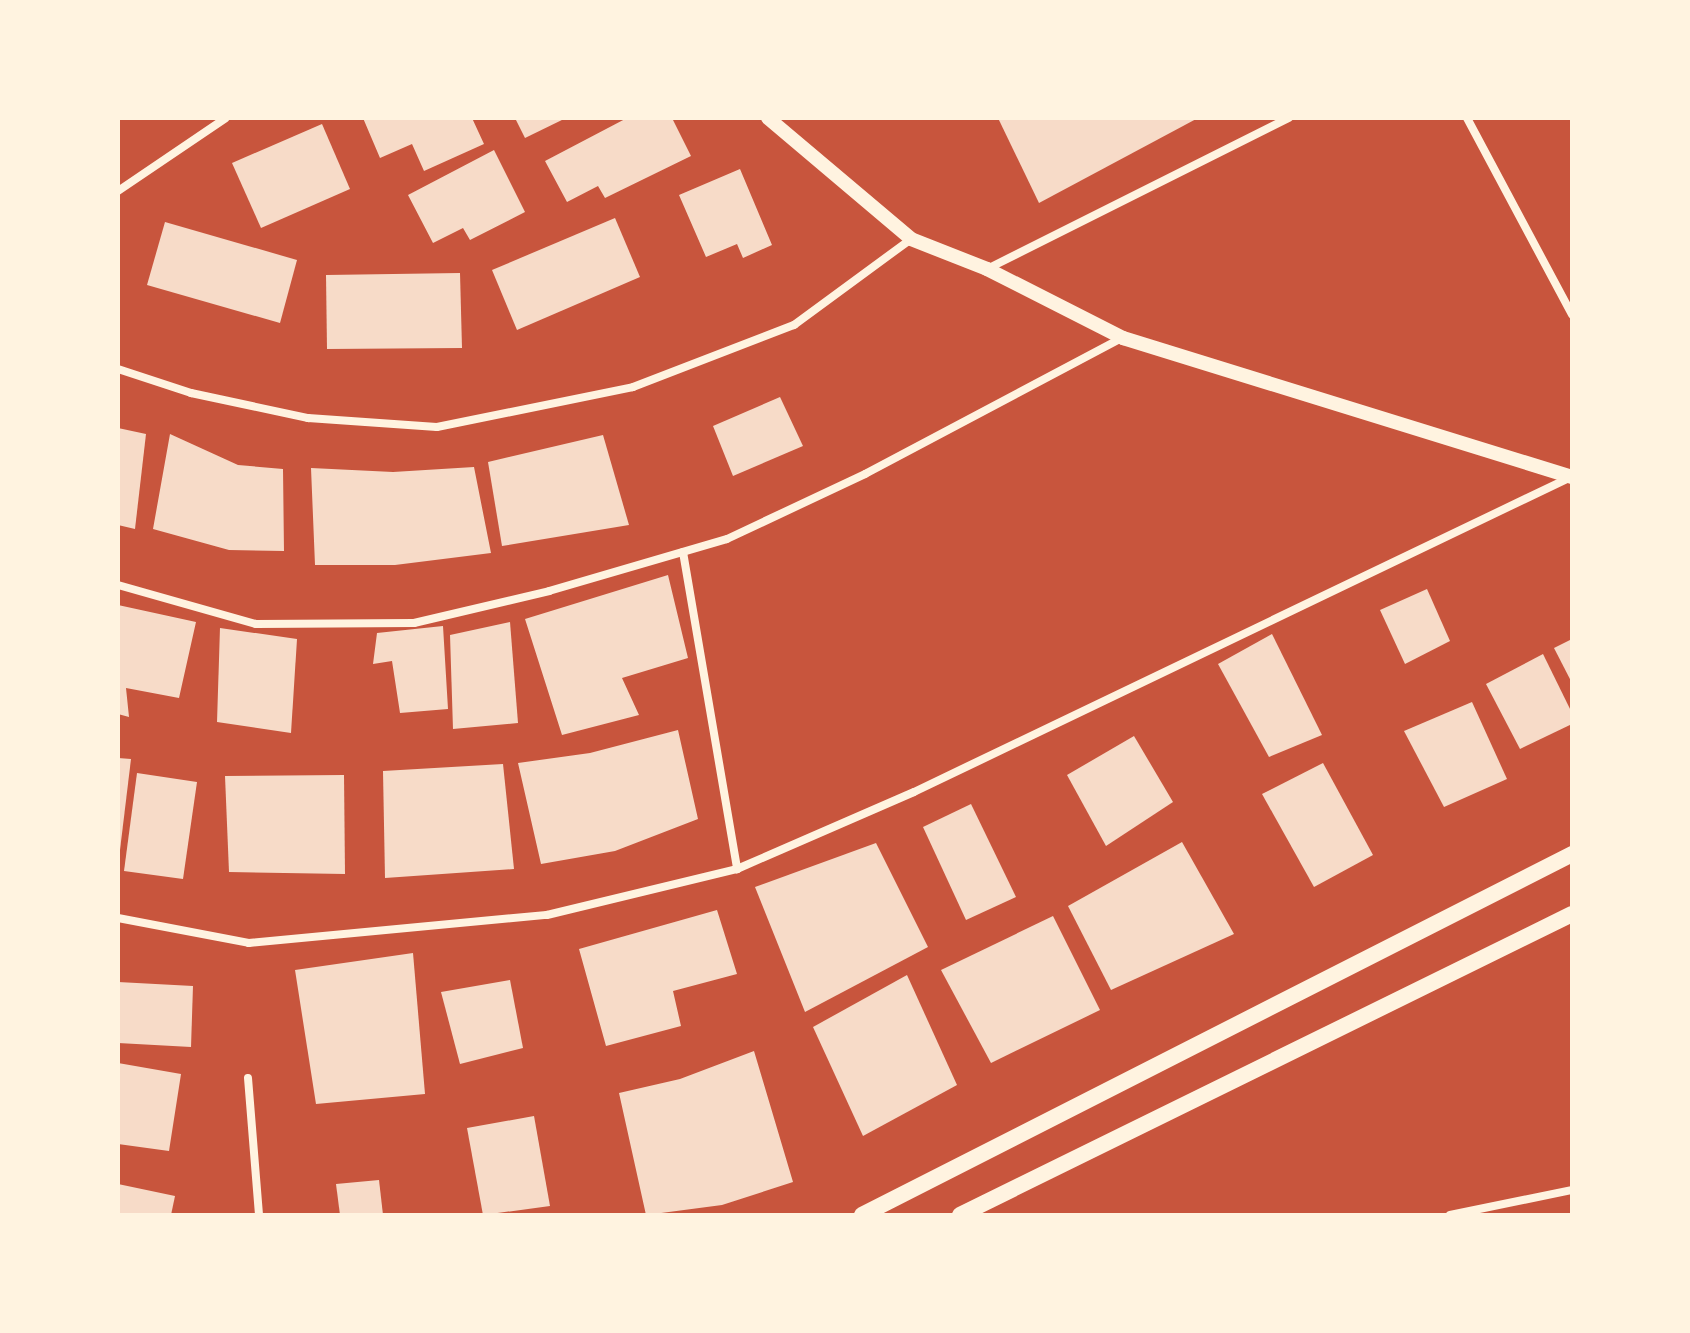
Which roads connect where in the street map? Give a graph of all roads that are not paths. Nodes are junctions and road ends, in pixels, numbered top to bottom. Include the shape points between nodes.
1 (226, 118) edge
2 (768, 118) edge
3 (1289, 118) edge
4 (1467, 118) edge
5 (118, 191) edge
6 (911, 239) junction
7 (987, 269) junction
8 (1572, 315) edge
9 (1123, 338) junction
10 (118, 369) edge
11 (1572, 477) edge
12 (683, 552) junction
13 (118, 585) edge
14 (1572, 854) edge
15 (737, 869) junction
16 (1572, 914) edge
17 (118, 918) edge
18 (248, 1078) dead end
19 (1572, 1190) edge
20 (259, 1215) edge
21 (862, 1215) edge
22 (960, 1215) edge
23 (1450, 1215) edge

1 - 5 street
2 - 6 street
3 - 7 street
4 - 8 street
6 - 7 street
6 - 10 street via 794,325 633,387 437,427 308,418 191,393
7 - 9 street
9 - 11 street
9 - 12 street via 865,474 727,539
11 - 15 street via 914,792
12 - 13 street via 414,623 256,624
12 - 15 street
14 - 21 main road
15 - 17 street via 547,915 249,943
16 - 22 main road
18 - 20 street
19 - 23 street

